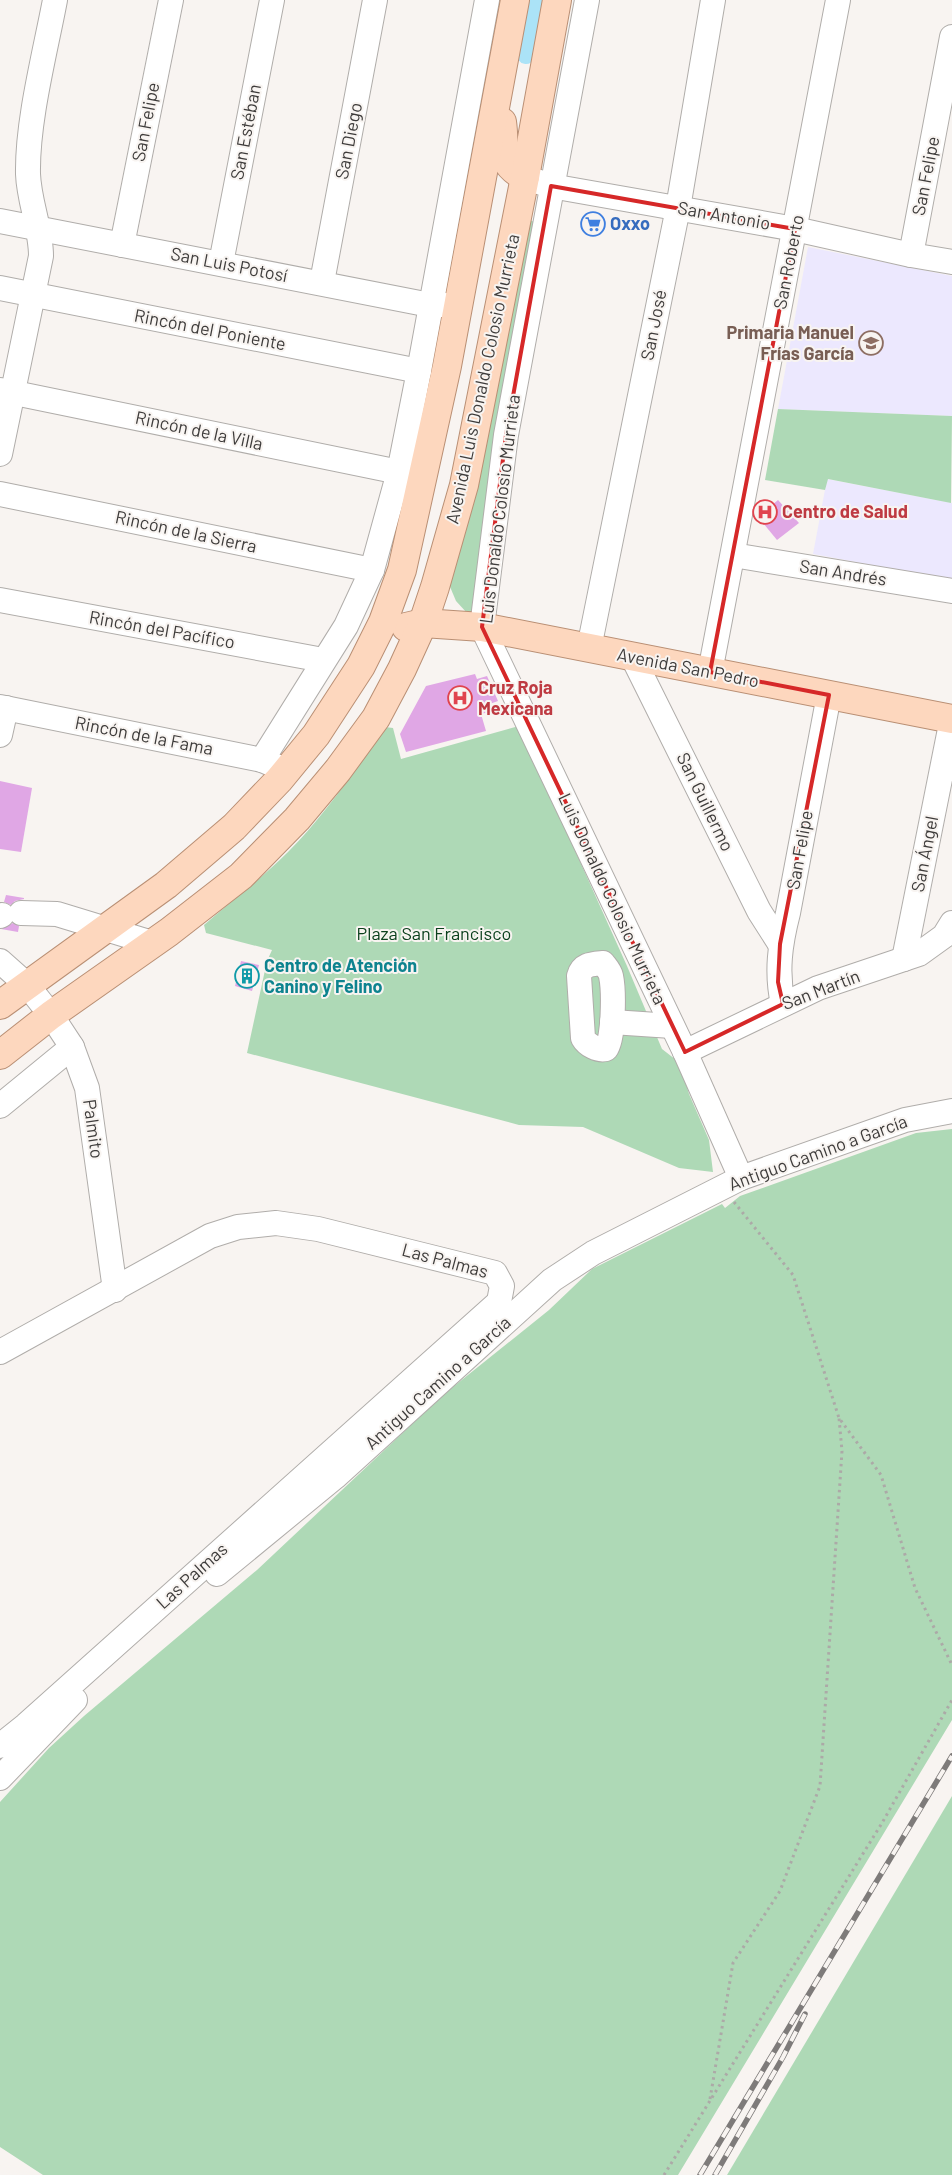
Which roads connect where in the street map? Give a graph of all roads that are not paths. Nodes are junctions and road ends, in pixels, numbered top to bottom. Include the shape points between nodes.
1 (55, 0) edge
2 (171, 0) edge
3 (272, 0) edge
4 (375, 0) edge
5 (487, 0) edge
6 (515, 0) edge
7 (557, 0) edge
8 (587, 0) edge
9 (712, 0) edge
10 (838, 0) edge
11 (952, 37) edge
12 (496, 101) junction
13 (525, 177) junction
14 (551, 186) junction
15 (678, 208) junction
16 (0, 221) edge
17 (39, 228) junction
18 (795, 229) junction
19 (122, 245) junction
20 (510, 247) junction
21 (912, 255) junction
22 (952, 262) edge
23 (221, 264) junction
24 (322, 282) junction
25 (0, 288) edge
26 (33, 295) junction
27 (430, 305) junction
28 (458, 305) junction
29 (492, 342) junction
30 (419, 371) junction
31 (7, 391) edge
32 (0, 454) edge
33 (399, 472) junction
34 (0, 494) edge
35 (733, 555) junction
36 (372, 570) junction
37 (952, 591) edge
38 (0, 600) edge
39 (423, 623) junction
40 (482, 627) junction
41 (589, 648) junction
42 (633, 658) junction
43 (323, 660) junction
44 (710, 672) junction
45 (353, 680) junction
46 (828, 696) junction
47 (3, 707) edge
48 (952, 719) edge
49 (0, 735) edge
50 (262, 760) junction
51 (287, 771) junction
52 (8, 915) edge
53 (952, 923) edge
54 (105, 929) junction
55 (152, 943) junction
56 (780, 944) junction
57 (904, 959) junction
58 (0, 961) edge
59 (27, 985) junction
60 (783, 1004) junction
61 (0, 1005) edge
62 (51, 1015) junction
63 (612, 1022) dead end
64 (672, 1026) junction
65 (72, 1047) junction
66 (684, 1052) junction
67 (0, 1055) edge
68 (0, 1106) edge
69 (952, 1111) edge
70 (732, 1183) junction
71 (115, 1290) junction
72 (0, 1352) edge
73 (0, 1746) edge
74 (0, 1778) edge

1 - 17 street via 30,136 28,181
2 - 19 street, San Felipe
3 - 23 street, San Estéban
4 - 24 street, San Diego
5 - 27 street
6 - 12 main road
7 - 13 main road, Avenida Luis Donaldo Colosio Murrieta
8 - 14 street, Luis Donaldo Colosio Murrieta
9 - 15 street, San José
10 - 18 street, San Roberto
11 - 21 street, San Felipe
12 - 13 main road via 506,163
12 - 28 main road
13 - 14 street, San Antonio
13 - 20 main road, Avenida Luis Donaldo Colosio Murrieta
14 - 15 street, San Antonio
14 - 40 street, Luis Donaldo Colosio Murrieta via 506,435
15 - 18 street, San Antonio
15 - 41 street, San José
16 - 17 street, San Luis Potosí
17 - 19 street, San Luis Potosí
17 - 26 street via 41,256
18 - 21 street, San Antonio
18 - 35 street, San Roberto
19 - 23 street, San Luis Potosí
20 - 28 main road via 490,274
20 - 29 main road, Avenida Luis Donaldo Colosio Murrieta
21 - 22 street, San Antonio
23 - 24 street, San Luis Potosí
24 - 27 street, San Luis Potosí
25 - 26 street, Rincón del Poniente
26 - 30 street, Rincón del Poniente
26 - 31 street
27 - 28 street, San Luis Potosí
27 - 30 street
28 - 29 main road via 481,318
28 - 45 main road via 402,570 383,622
29 - 39 main road, Avenida Luis Donaldo Colosio Murrieta via 464,484
30 - 33 street
31 - 32 street
31 - 33 street, Rincón de la Villa
33 - 36 street
34 - 36 street, Rincón de la Sierra
35 - 37 street, San Andrés
35 - 44 street, San Roberto
36 - 43 street via 346,626
38 - 43 street, Rincón del Pacífico
39 - 40 main road, Avenida San Pedro
39 - 45 main road via 399,630 374,664
39 - 55 main road, Avenida Luis Donaldo Colosio Murrieta via 376,718 298,819 241,876
40 - 41 main road, Avenida San Pedro
40 - 64 street, Luis Donaldo Colosio Murrieta
41 - 42 main road, Avenida San Pedro
42 - 44 main road, Avenida San Pedro
42 - 56 street, San Guillermo via 759,911
43 - 50 street
44 - 46 main road, Avenida San Pedro
45 - 51 main road
46 - 48 main road, Avenida San Pedro
46 - 56 street, San Felipe
47 - 49 street
47 - 50 street, Rincón de la Fama
48 - 57 street, San Ángel
50 - 51 street, Rincón de la Fama
51 - 54 main road via 262,800 200,857
52 - 54 street via 57,914
53 - 57 street, San Martín via 932,946
54 - 55 street
54 - 59 main road
55 - 62 main road, Avenida Luis Donaldo Colosio Murrieta
56 - 60 street, San Felipe via 778,982
57 - 60 street, San Martín via 818,988
58 - 59 street, Palmito
59 - 61 main road
59 - 62 street, Palmito
60 - 66 street, San Martín
62 - 65 street, Palmito
62 - 67 main road, Avenida Luis Donaldo Colosio Murrieta
63 - 64 street
64 - 66 street, Luis Donaldo Colosio Murrieta
65 - 68 street
65 - 71 street, Palmito via 87,1088
66 - 70 street, Luis Donaldo Colosio Murrieta
69 - 70 street, Antiguo Camino a García via 905,1120
70 - 74 street, Antiguo Camino a García via 592,1253 552,1280 335,1477 114,1658
71 - 72 street, Las Palmas
71 - 73 street, Las Palmas via 210,1236 238,1227 276,1223 318,1229 495,1273 502,1286 499,1302

